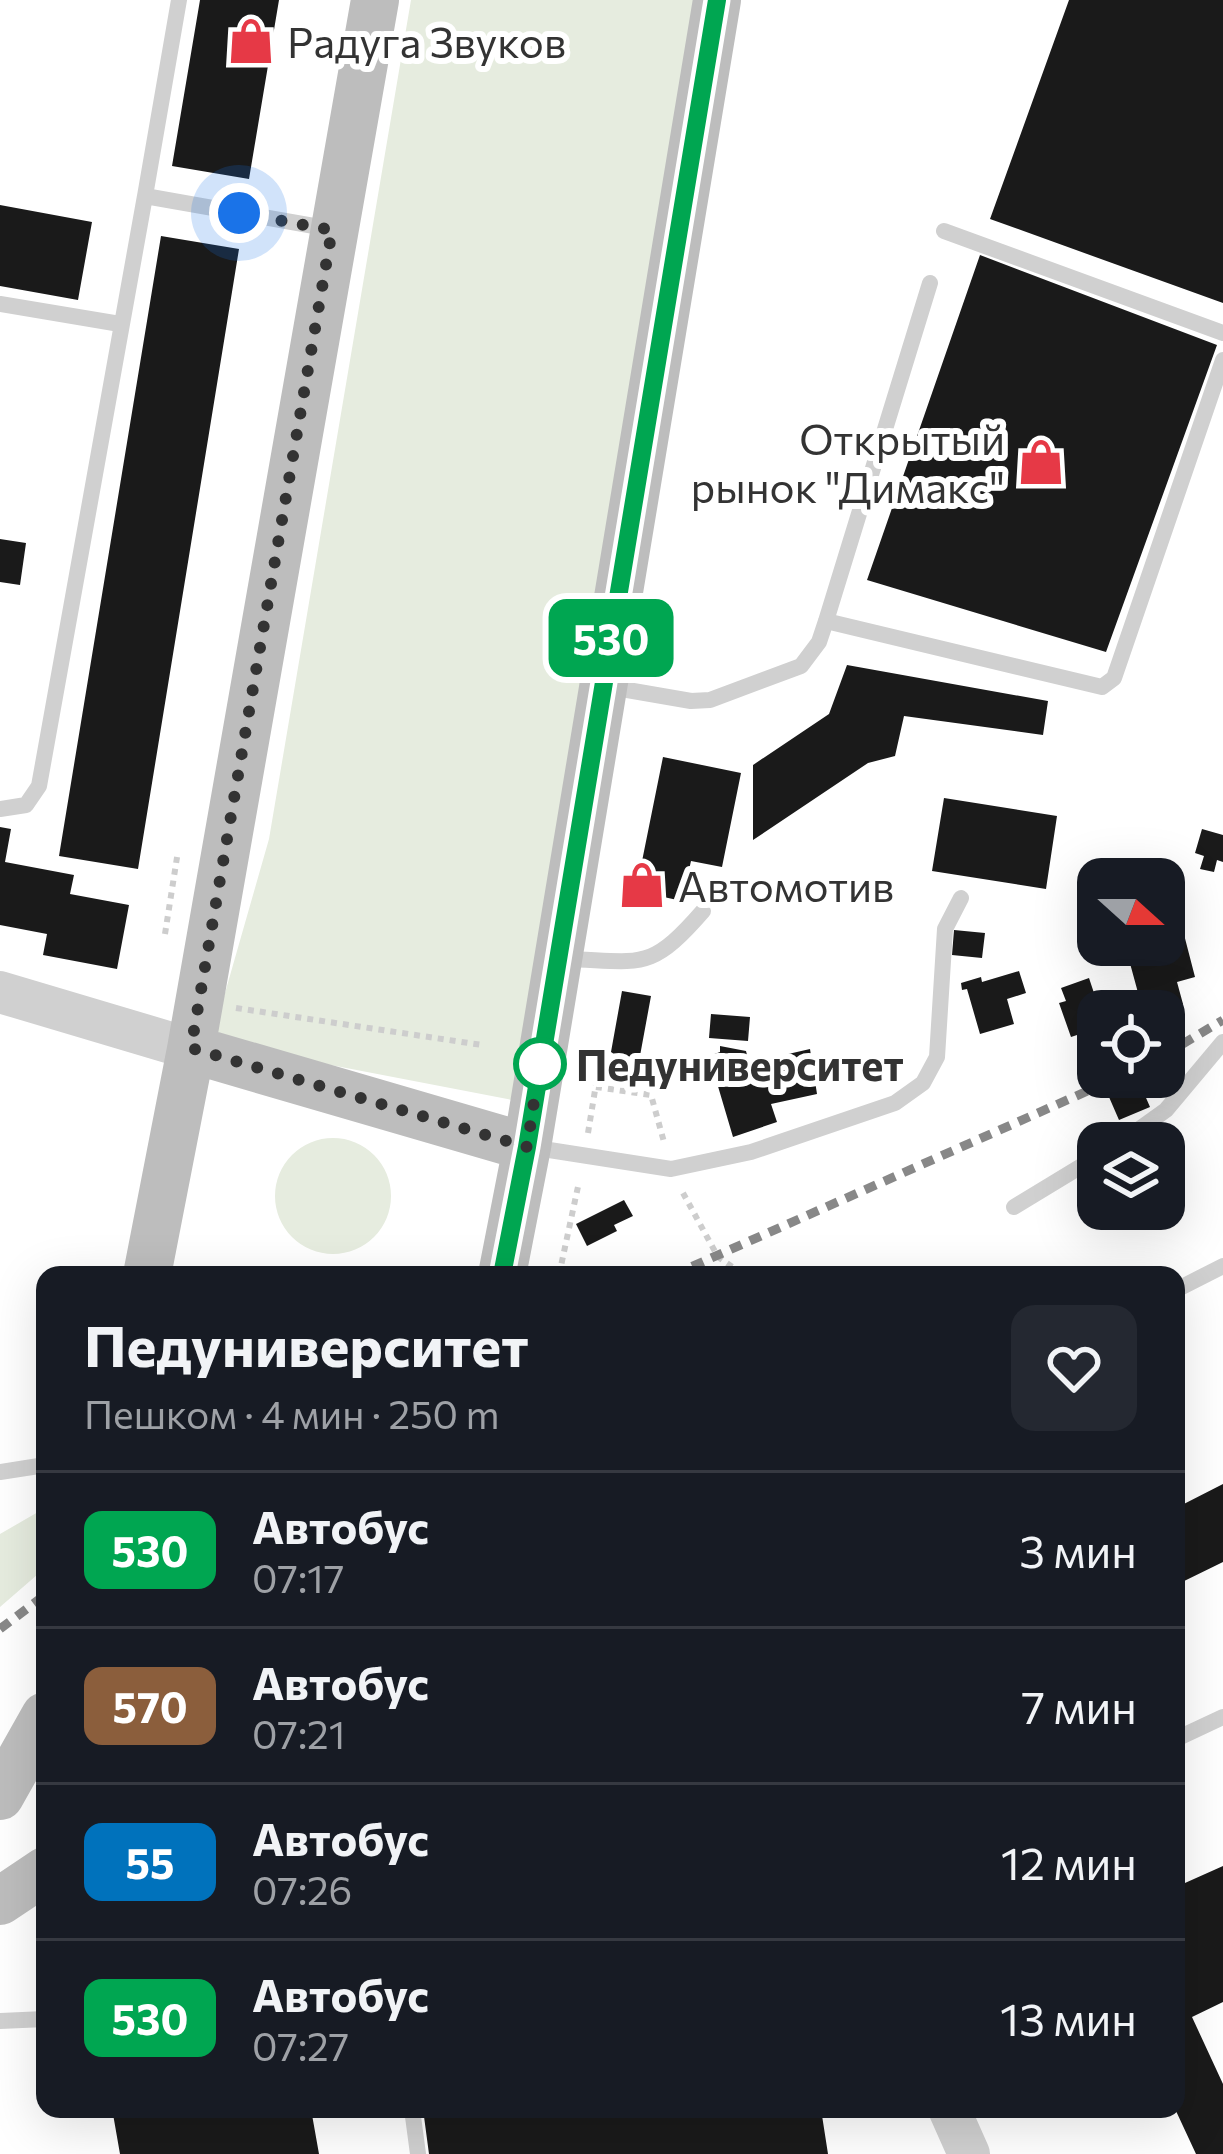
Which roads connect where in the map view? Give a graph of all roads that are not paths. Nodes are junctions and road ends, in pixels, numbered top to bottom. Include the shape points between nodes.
1 (179, 0) edge
2 (374, 0) edge
3 (717, 0) edge
4 (145, 196) junction
5 (332, 230) junction
6 (944, 231) dead end
7 (930, 283) dead end
8 (0, 304) edge
9 (120, 324) junction
10 (1223, 333) edge
11 (1223, 360) edge
12 (1216, 399) edge
13 (826, 621) junction
14 (603, 686) junction
15 (0, 808) edge
16 (961, 898) dead end
17 (704, 910) dead end
18 (557, 958) junction
19 (0, 992) edge
20 (1223, 1042) edge
21 (191, 1048) junction
22 (1149, 1122) edge
23 (527, 1147) junction
24 (1077, 1169) edge
25 (1013, 1207) dead end
26 (149, 1266) edge
27 (504, 1266) edge
28 (1223, 1266) edge
29 (1185, 1285) edge
30 (36, 1466) edge
31 (0, 1472) edge
32 (1223, 1717) edge
33 (36, 1732) edge
34 (1185, 1735) edge
35 (0, 1796) edge
36 (36, 1877) edge
37 (0, 1901) edge
38 (36, 2019) edge
39 (0, 2021) edge
40 (413, 2118) edge
41 (953, 2118) edge
42 (418, 2154) edge
43 (969, 2154) edge

1 - 4 lane
2 - 5 main road
3 - 14 main road
4 - 5 lane
4 - 9 lane
5 - 21 main road
6 - 10 lane
7 - 13 lane
8 - 9 lane
9 - 15 lane via 39,786 26,805
11 - 12 lane
12 - 13 lane via 1114,678 1102,687
13 - 14 lane via 801,666 710,700
14 - 18 main road
16 - 23 lane via 945,928 937,1057 923,1083 896,1103 751,1152 671,1169
17 - 18 lane via 660,955 642,961
18 - 23 main road
19 - 21 street
20 - 22 lane
21 - 23 main road
21 - 26 main road
23 - 27 main road
24 - 25 lane
28 - 29 lane
30 - 31 lane
32 - 34 lane
33 - 35 main road
36 - 37 main road
38 - 39 lane
40 - 42 lane
41 - 43 street

